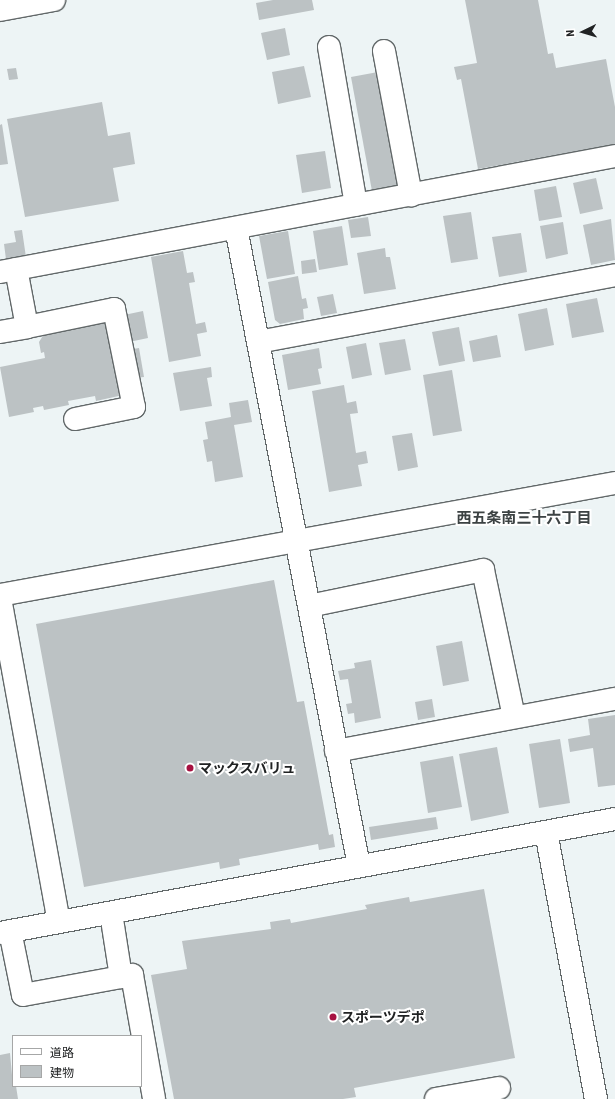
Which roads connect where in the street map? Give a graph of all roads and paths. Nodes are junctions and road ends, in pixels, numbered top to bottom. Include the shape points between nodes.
1 (54, 0) edge
2 (0, 10) edge
3 (329, 47) dead end
4 (384, 51) dead end
5 (615, 156) edge
6 (411, 195) junction
7 (356, 205) junction
8 (236, 228) junction
9 (8, 270) edge
10 (615, 275) edge
11 (27, 327) junction
12 (0, 332) edge
13 (258, 342) junction
14 (75, 419) dead end
15 (615, 483) edge
16 (296, 539) junction
17 (0, 596) edge
18 (309, 606) junction
19 (615, 699) edge
20 (514, 718) junction
21 (336, 751) junction
22 (615, 819) edge
23 (546, 832) junction
24 (359, 866) junction
25 (111, 913) junction
26 (59, 922) junction
27 (5, 932) edge
28 (121, 977) junction
29 (499, 1088) dead end
30 (154, 1099) edge
31 (436, 1099) edge
32 (596, 1099) edge

1 - 2 street
3 - 7 street
4 - 6 street
5 - 6 street
6 - 7 street
7 - 8 street
8 - 9 street
8 - 13 street
9 - 11 street
10 - 13 street
11 - 12 street
11 - 14 street via 114,309 134,407
13 - 16 street
15 - 16 street
16 - 17 street
16 - 18 street
17 - 26 street
18 - 20 street via 483,570
18 - 21 street
19 - 20 street
20 - 21 street
21 - 24 street
22 - 23 street
23 - 24 street
23 - 32 street
24 - 25 street
25 - 26 street
25 - 28 street
26 - 27 street
27 - 28 street via 23,995
28 - 30 street via 132,975
29 - 31 street

